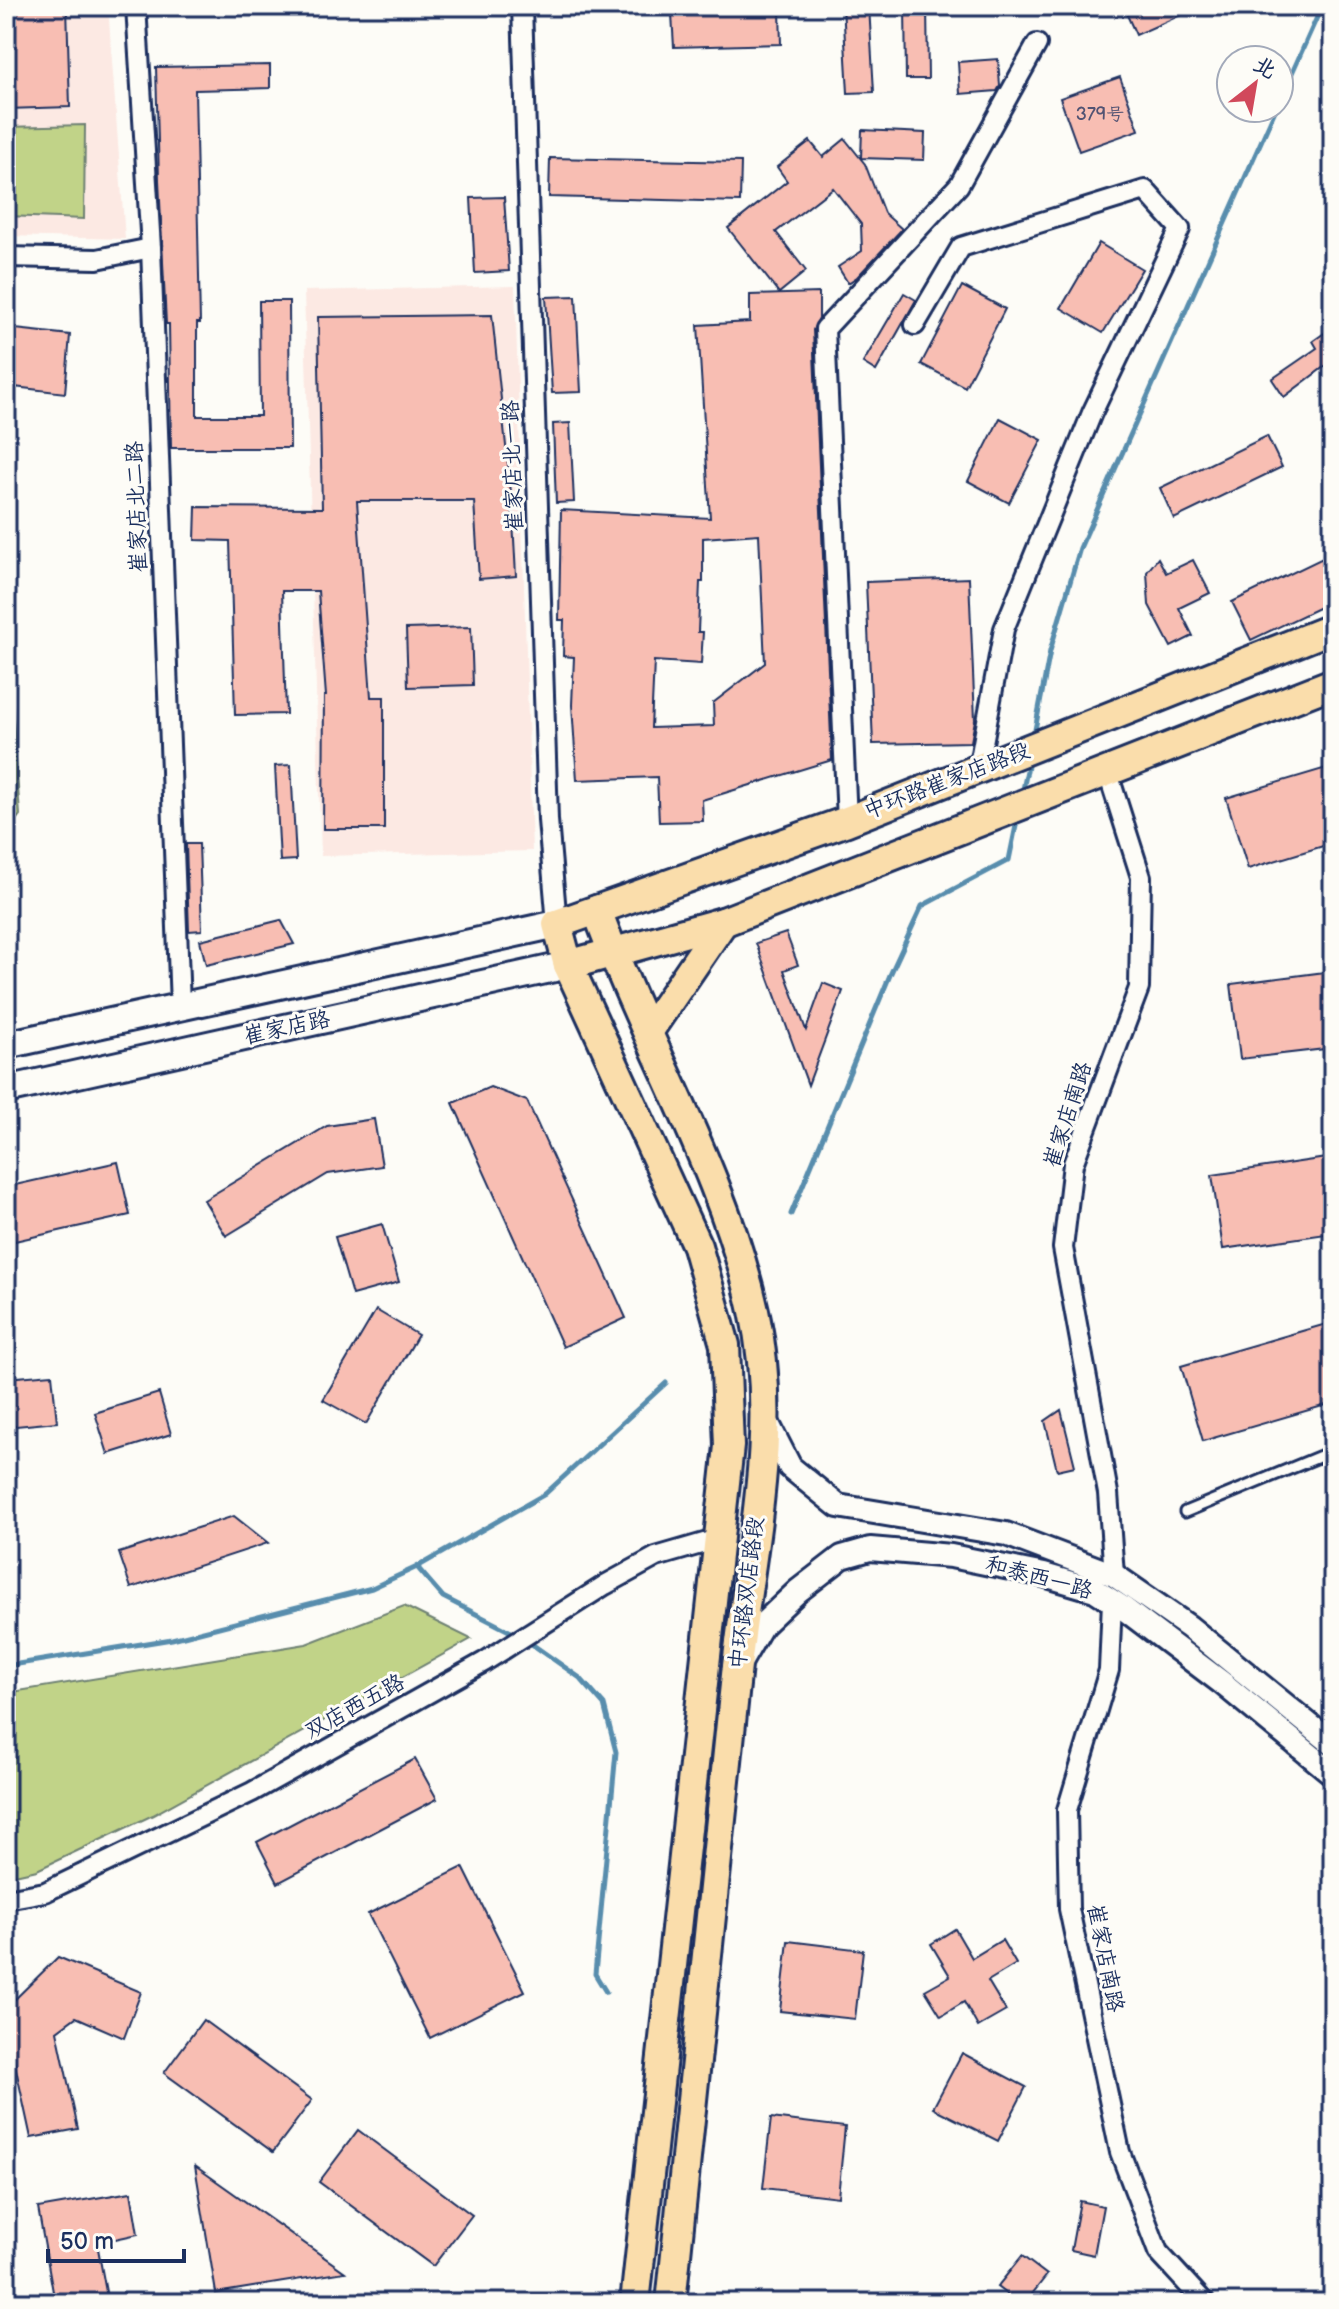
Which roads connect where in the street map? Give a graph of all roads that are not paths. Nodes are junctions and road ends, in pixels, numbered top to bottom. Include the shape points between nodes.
1 (136, 6) edge
2 (522, 6) edge
3 (1037, 44) dead end
4 (151, 248) junction
5 (6, 257) edge
6 (915, 325) dead end
7 (1333, 628) edge
8 (1333, 683) edge
9 (985, 767) junction
10 (1107, 770) junction
11 (847, 821) junction
12 (597, 910) junction
13 (723, 922) junction
14 (557, 924) junction
15 (613, 954) junction
16 (568, 965) junction
17 (180, 1006) junction
18 (648, 1032) junction
19 (6, 1045) edge
20 (6, 1090) edge
21 (766, 1420) junction
22 (1333, 1451) edge
23 (1185, 1512) dead end
24 (718, 1539) junction
25 (1114, 1575) junction
26 (1112, 1601) junction
27 (737, 1669) junction
28 (1333, 1744) edge
29 (1333, 1774) edge
30 (6, 1899) edge
31 (635, 2303) edge
32 (671, 2303) edge
33 (1205, 2303) edge

1 - 4 street, 崔家店北二路
2 - 14 street, 崔家店北一路 via 548,820
3 - 11 street via 959,185 825,329
4 - 5 street via 97,259
4 - 17 street, 崔家店北二路
6 - 9 street via 961,247 1145,190 1180,229 1092,413 1004,629
7 - 9 main road, 中环路崔家店路段
8 - 10 main road
9 - 11 main road, 中环路崔家店路段
10 - 13 main road
10 - 25 street, 崔家店南路 via 1141,877 1139,988 1073,1164 1063,1248 1108,1493
11 - 12 main road, 中环路崔家店路段
12 - 14 main road, 中环路崔家店路段
12 - 15 main road, 中环路双店路段
13 - 15 main road
13 - 18 main road
14 - 16 main road, 中环路双店路段
14 - 17 main road, 崔家店路
15 - 16 main road
15 - 18 main road, 中环路双店路段
16 - 20 main road, 崔家店路
16 - 24 main road, 中环路双店路段 via 697,1246 725,1345 729,1446
17 - 19 main road, 崔家店路
18 - 21 main road, 中环路双店路段 via 724,1210 754,1311
21 - 25 street, 和泰西一路 via 790,1467 838,1506 1006,1534
21 - 27 main road, 中环路双店路段
22 - 23 lane
24 - 30 street, 双店西五路 via 656,1557 484,1662 252,1792 45,1892
24 - 31 main road, 中环路双店路段
25 - 28 street, 和泰西一路 via 1189,1627
26 - 27 street, 和泰西一路 via 1095,1590 1044,1575 951,1556 870,1549 842,1557 798,1591 762,1625
26 - 29 street, 和泰西一路
26 - 33 street, 崔家店南路 via 1109,1670 1067,1810 1069,1909 1120,2152 1158,2252
27 - 32 main road, 中环路双店路段

